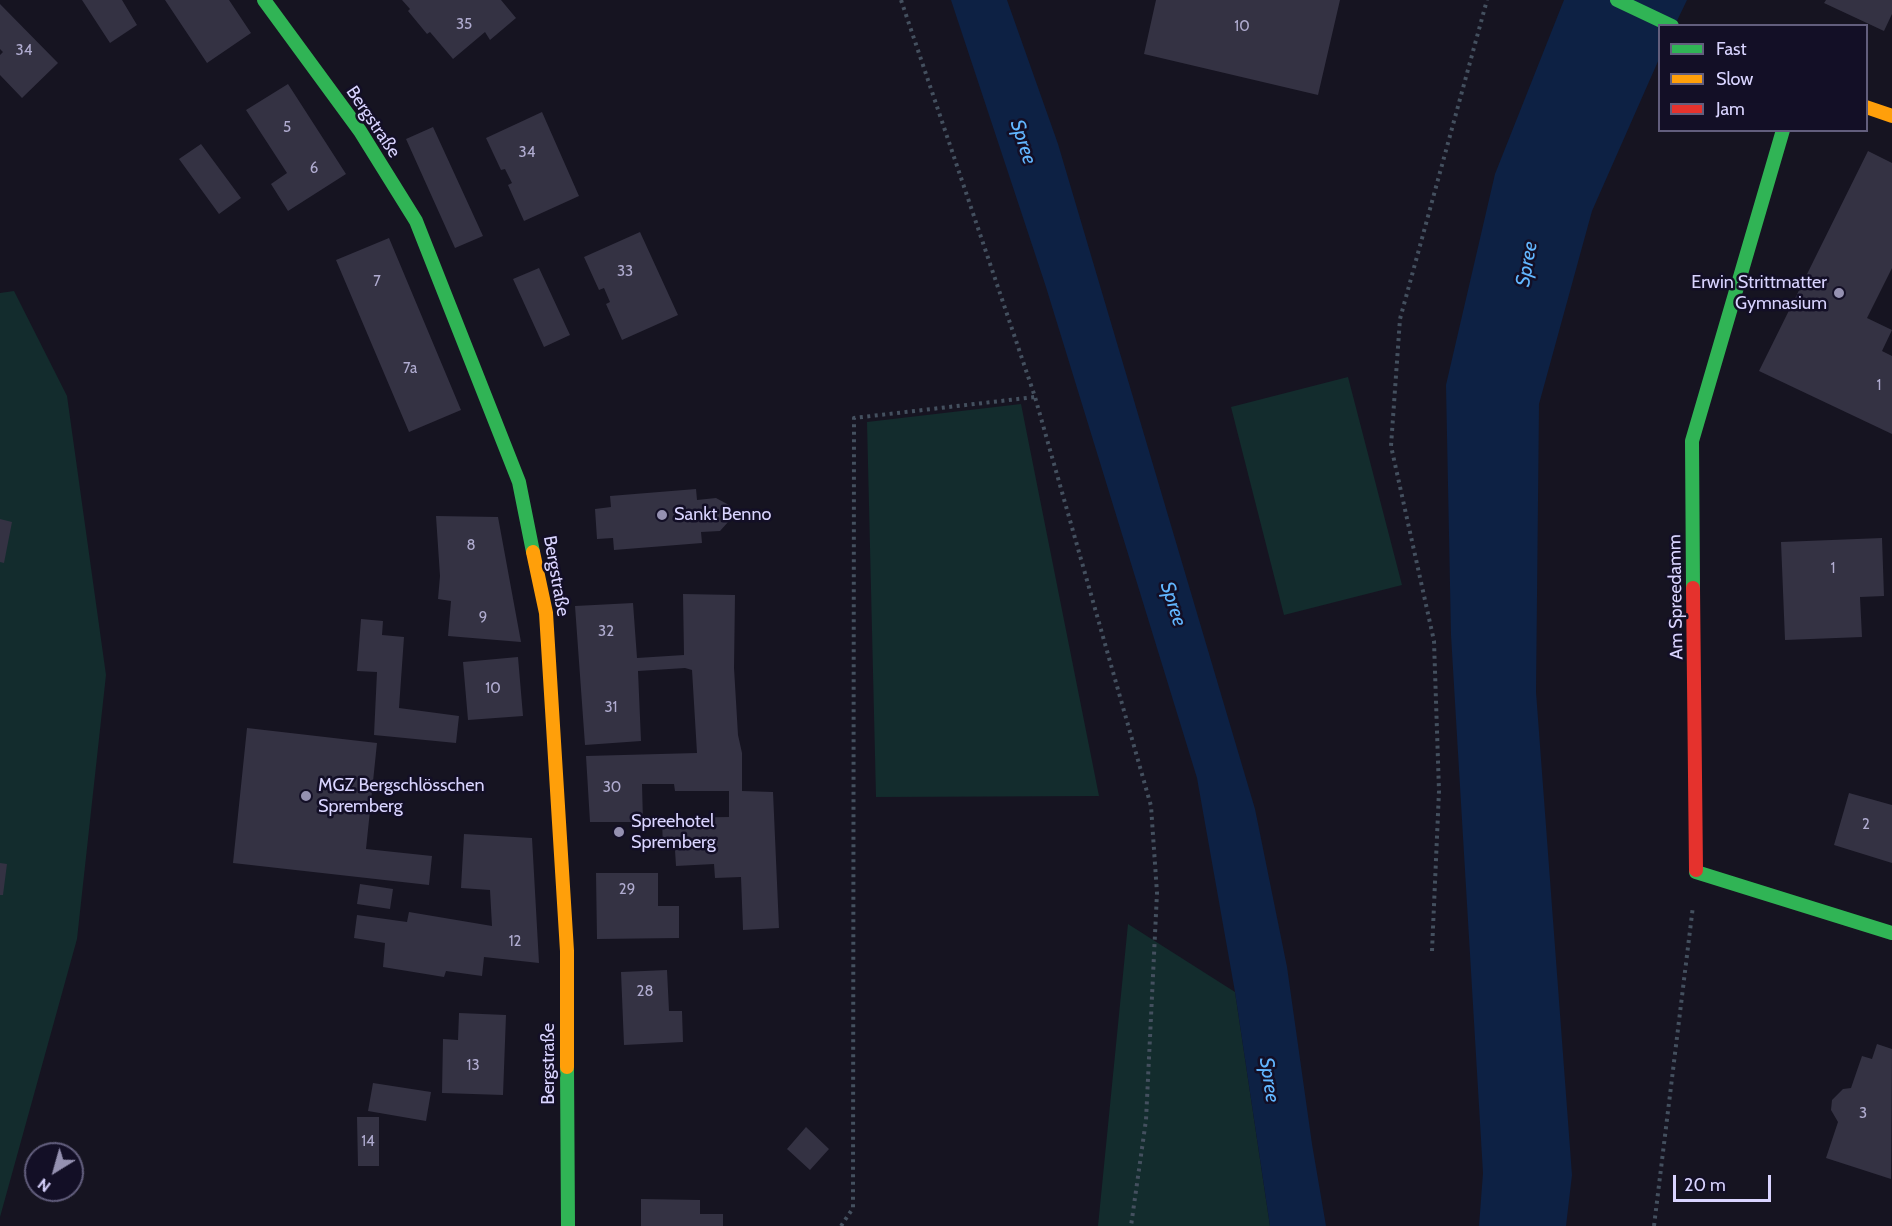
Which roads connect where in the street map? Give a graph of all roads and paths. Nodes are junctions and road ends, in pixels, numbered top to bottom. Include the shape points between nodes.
1 (264, 0) edge
2 (901, 0) edge
3 (1487, 0) edge
4 (1617, 0) edge
5 (1668, 24) edge
6 (1868, 108) edge
7 (1892, 116) edge
8 (1782, 132) edge
9 (1035, 397) junction
10 (1696, 872) junction
11 (1892, 933) edge
12 (1432, 951) dead end
13 (568, 1226) edge
14 (841, 1226) edge
15 (1131, 1226) edge
16 (1654, 1226) edge

1 - 13 street, Bergstraße via 360,131 416,221 519,482 546,613 567,951
2 - 9 path
3 - 12 path via 1400,319 1390,446 1434,641 1439,791
4 - 5 street
6 - 7 street
8 - 10 street, Am Spreedamm via 1692,441
9 - 14 path via 854,418 853,1208
9 - 15 path via 1151,806 1157,893 1147,1096
10 - 11 street
10 - 16 path

